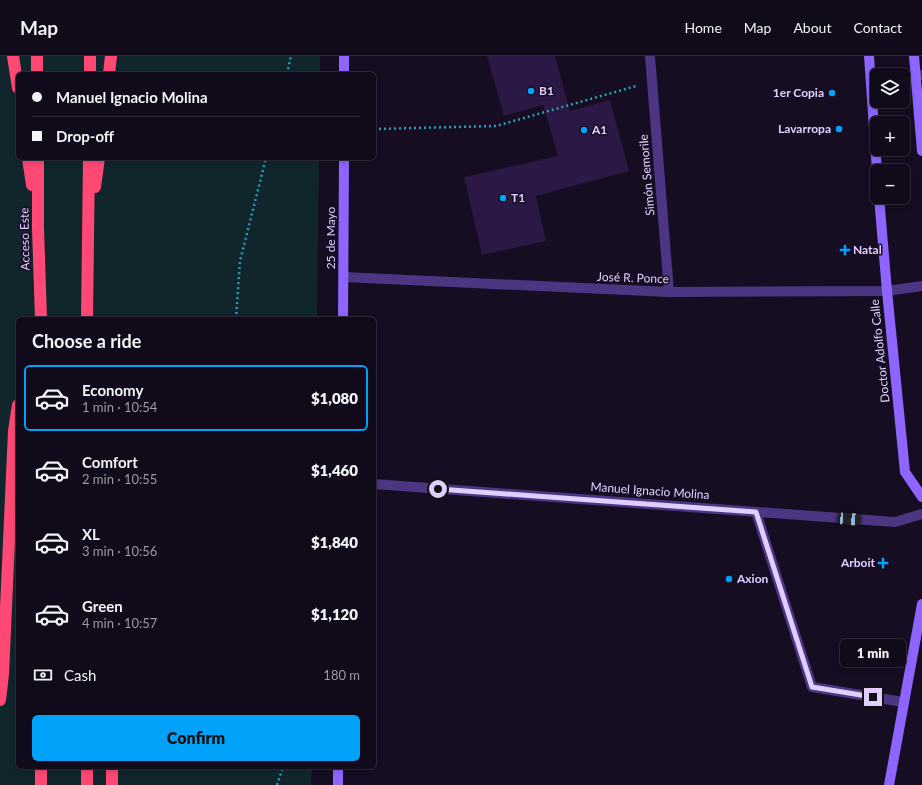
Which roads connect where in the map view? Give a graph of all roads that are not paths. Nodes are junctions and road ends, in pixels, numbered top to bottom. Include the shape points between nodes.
1 (13, 56) edge
2 (37, 56) edge
3 (90, 56) edge
4 (111, 56) edge
5 (344, 56) edge
6 (650, 56) edge
7 (869, 56) edge
8 (914, 56) edge
9 (872, 68) edge
10 (38, 72) edge
11 (90, 72) edge
12 (109, 72) edge
13 (344, 72) edge
14 (16, 75) edge
15 (919, 75) edge
16 (875, 108) edge
17 (922, 151) edge
18 (28, 160) edge
19 (38, 160) edge
20 (89, 160) edge
21 (99, 160) edge
22 (344, 160) edge
23 (877, 164) edge
24 (880, 204) edge
25 (38, 228) junction
26 (88, 239) junction
27 (344, 278) junction
28 (922, 286) edge
29 (887, 290) junction
30 (669, 292) junction
31 (41, 317) edge
32 (89, 317) edge
33 (343, 317) edge
34 (16, 418) edge
35 (376, 484) edge
36 (922, 497) edge
37 (756, 512) junction
38 (922, 514) edge
39 (922, 604) edge
40 (0, 700) edge
41 (903, 702) junction
42 (41, 769) edge
43 (87, 769) edge
44 (112, 769) edge
45 (338, 769) edge
46 (41, 785) edge
47 (87, 785) edge
48 (112, 785) edge
49 (338, 785) edge
50 (889, 785) edge

1 - 14 highway
2 - 10 highway
3 - 11 highway
4 - 12 highway
5 - 13 main road
6 - 30 street, Simón Semorile
7 - 9 main road
8 - 15 main road
15 - 17 main road
16 - 23 main road
18 - 25 highway
19 - 25 highway, Acceso Este
20 - 26 highway
21 - 26 highway
22 - 27 main road, 25 de Mayo
24 - 29 main road, Doctor Adolfo Calle
25 - 31 highway, Acceso Este
26 - 32 highway
27 - 30 street, José R. Ponce
27 - 33 main road, 25 de Mayo
28 - 29 street, José R. Ponce
29 - 30 street, José R. Ponce
29 - 36 main road, Doctor Adolfo Calle via 905,472
34 - 40 highway
35 - 37 street, Manuel Ignacio Molina
37 - 38 street, Manuel Ignacio Molina via 895,522
37 - 41 street via 812,687
39 - 41 main road
41 - 50 main road
42 - 46 highway
43 - 47 highway
44 - 48 highway
45 - 49 main road

